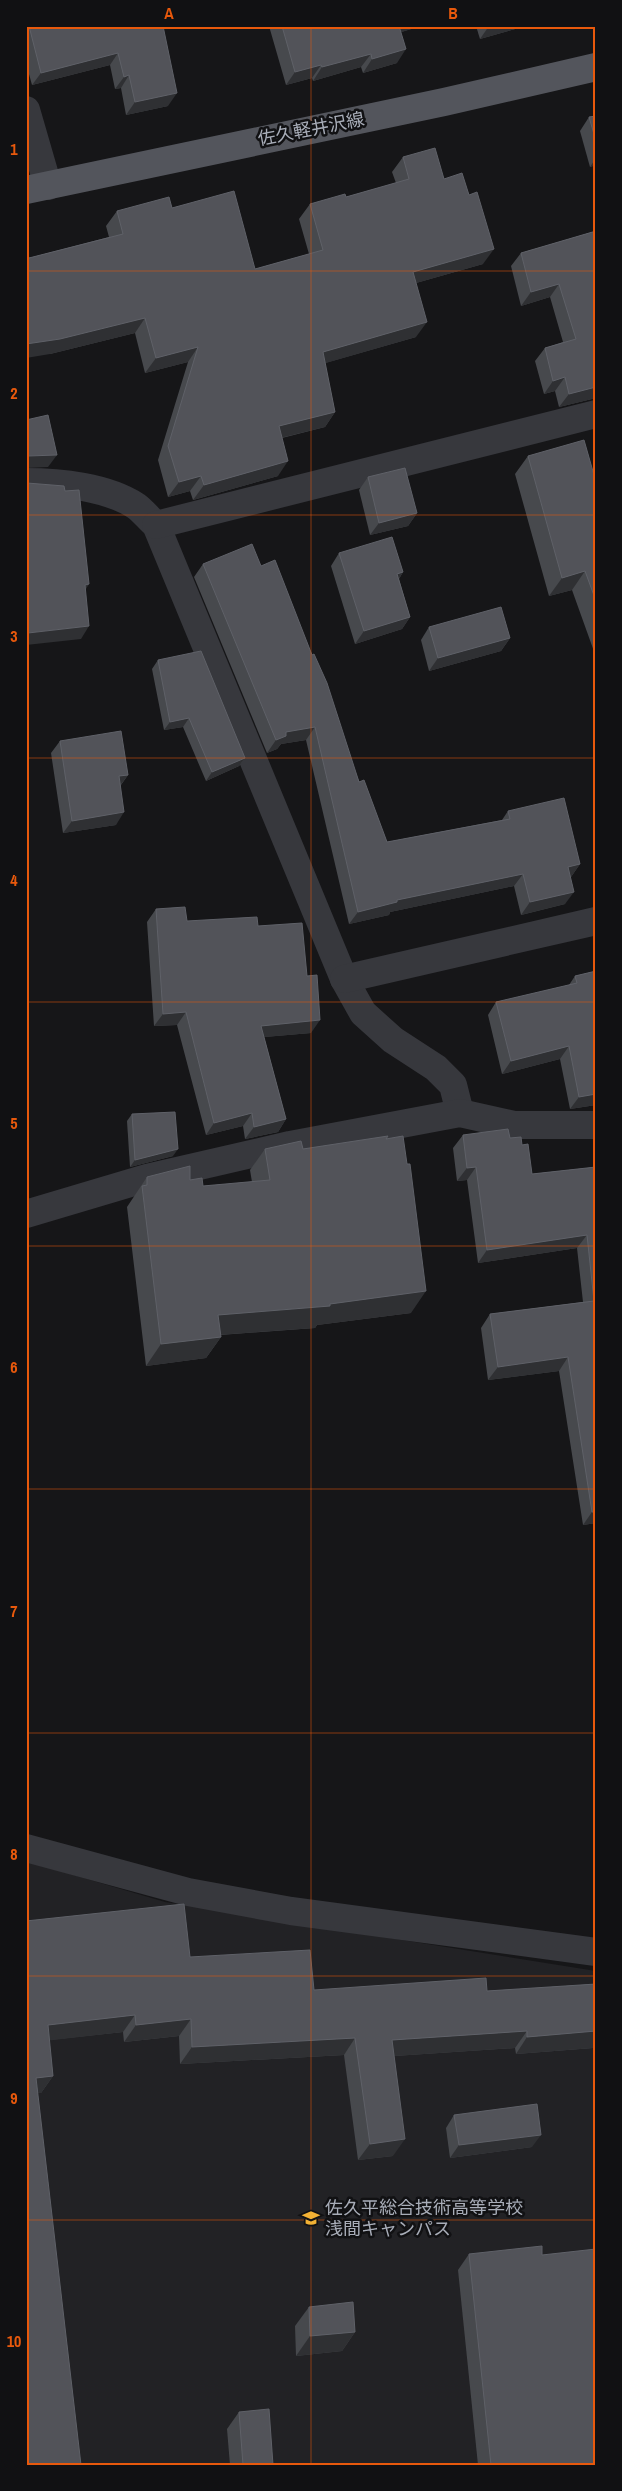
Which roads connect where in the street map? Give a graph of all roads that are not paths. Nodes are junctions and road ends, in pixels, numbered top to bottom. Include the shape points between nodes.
1 (596, 67) edge
2 (26, 110) edge
3 (37, 188) edge
4 (596, 414) edge
5 (26, 482) edge
6 (156, 525) junction
7 (596, 921) edge
8 (344, 979) junction
9 (460, 1113) junction
10 (596, 1125) edge
11 (26, 1214) edge
12 (26, 1848) edge
13 (596, 1952) edge

1 - 3 main road, 佐久軽井沢線
2 - 3 street
4 - 6 street
5 - 6 street via 57,482 118,497 137,507
6 - 8 street
7 - 8 street
8 - 9 street via 363,1013 393,1040 436,1068 453,1085
9 - 10 street via 514,1125
9 - 11 street via 290,1145 166,1174
12 - 13 street via 188,1892 281,1909

